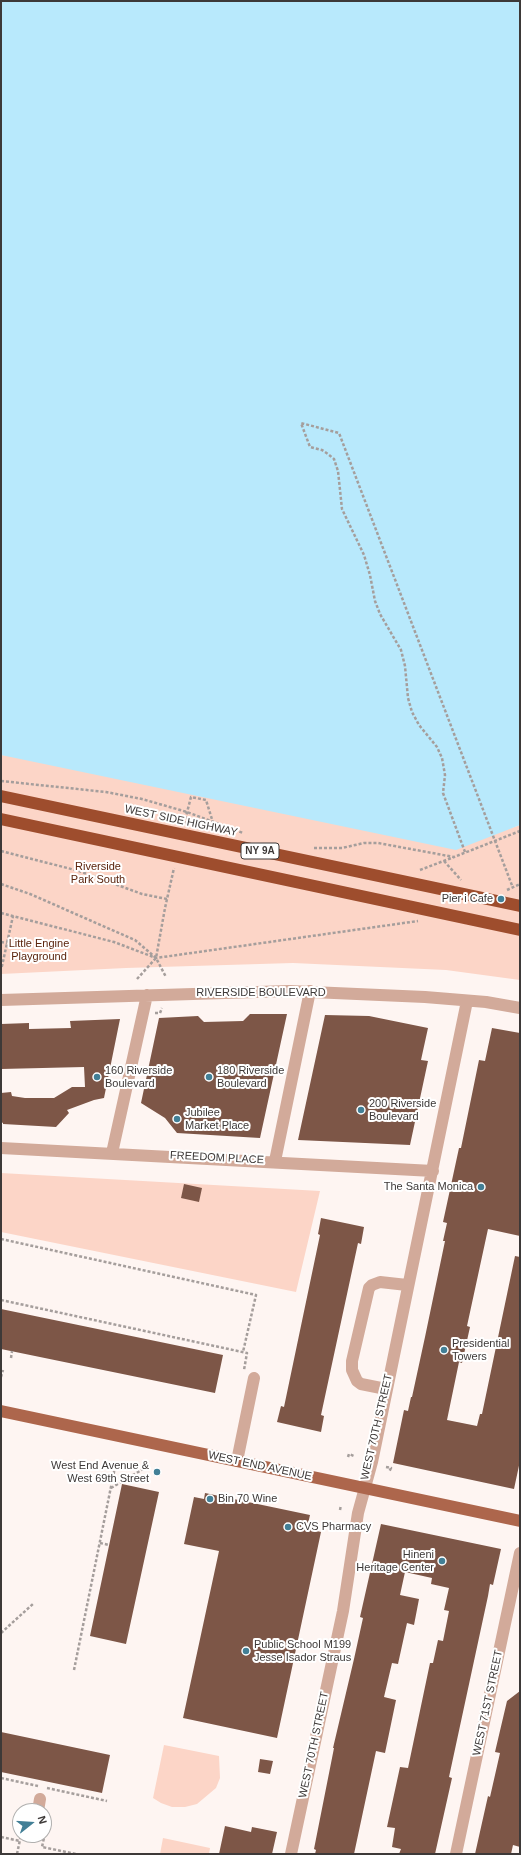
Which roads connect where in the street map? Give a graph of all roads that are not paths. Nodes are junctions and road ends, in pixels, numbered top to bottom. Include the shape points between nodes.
1 (1, 796) edge
2 (1, 819) edge
3 (520, 906) edge
4 (520, 930) edge
5 (310, 991) junction
6 (147, 995) junction
7 (1, 1000) edge
8 (467, 1001) junction
9 (520, 1008) edge
10 (1, 1148) edge
11 (112, 1153) junction
12 (275, 1161) junction
13 (433, 1170) junction
14 (407, 1285) junction
15 (248, 1377) road end
16 (386, 1389) junction
17 (1, 1411) edge
18 (238, 1461) junction
19 (364, 1488) junction
20 (520, 1521) edge
21 (520, 1553) edge
22 (40, 1799) dead end
23 (39, 1803) edge
24 (291, 1854) edge
25 (456, 1854) edge

1 - 3 highway, WEST SIDE HIGHWAY / NY 9A, bridge
2 - 4 highway, NY 9A, bridge
5 - 6 street, RIVERSIDE BOULEVARD
5 - 8 street, RIVERSIDE BOULEVARD
5 - 12 street
6 - 7 street, RIVERSIDE BOULEVARD
6 - 11 street
8 - 9 street, RIVERSIDE BOULEVARD
8 - 13 street, WEST 70TH STREET
10 - 11 street, FREEDOM PLACE
11 - 12 street, FREEDOM PLACE
12 - 13 street, FREEDOM PLACE
13 - 14 street, WEST 70TH STREET
14 - 16 street, WEST 70TH STREET
14 - 16 street via 380,1282 369,1288 352,1361 352,1370 357,1381
15 - 18 street
16 - 19 street, WEST 70TH STREET via 372,1462
17 - 18 main road, WEST END AVENUE
18 - 19 main road, WEST END AVENUE
19 - 20 main road, WEST END AVENUE
19 - 24 street, WEST 70TH STREET via 342,1611
21 - 25 street, WEST 71ST STREET
22 - 23 street

